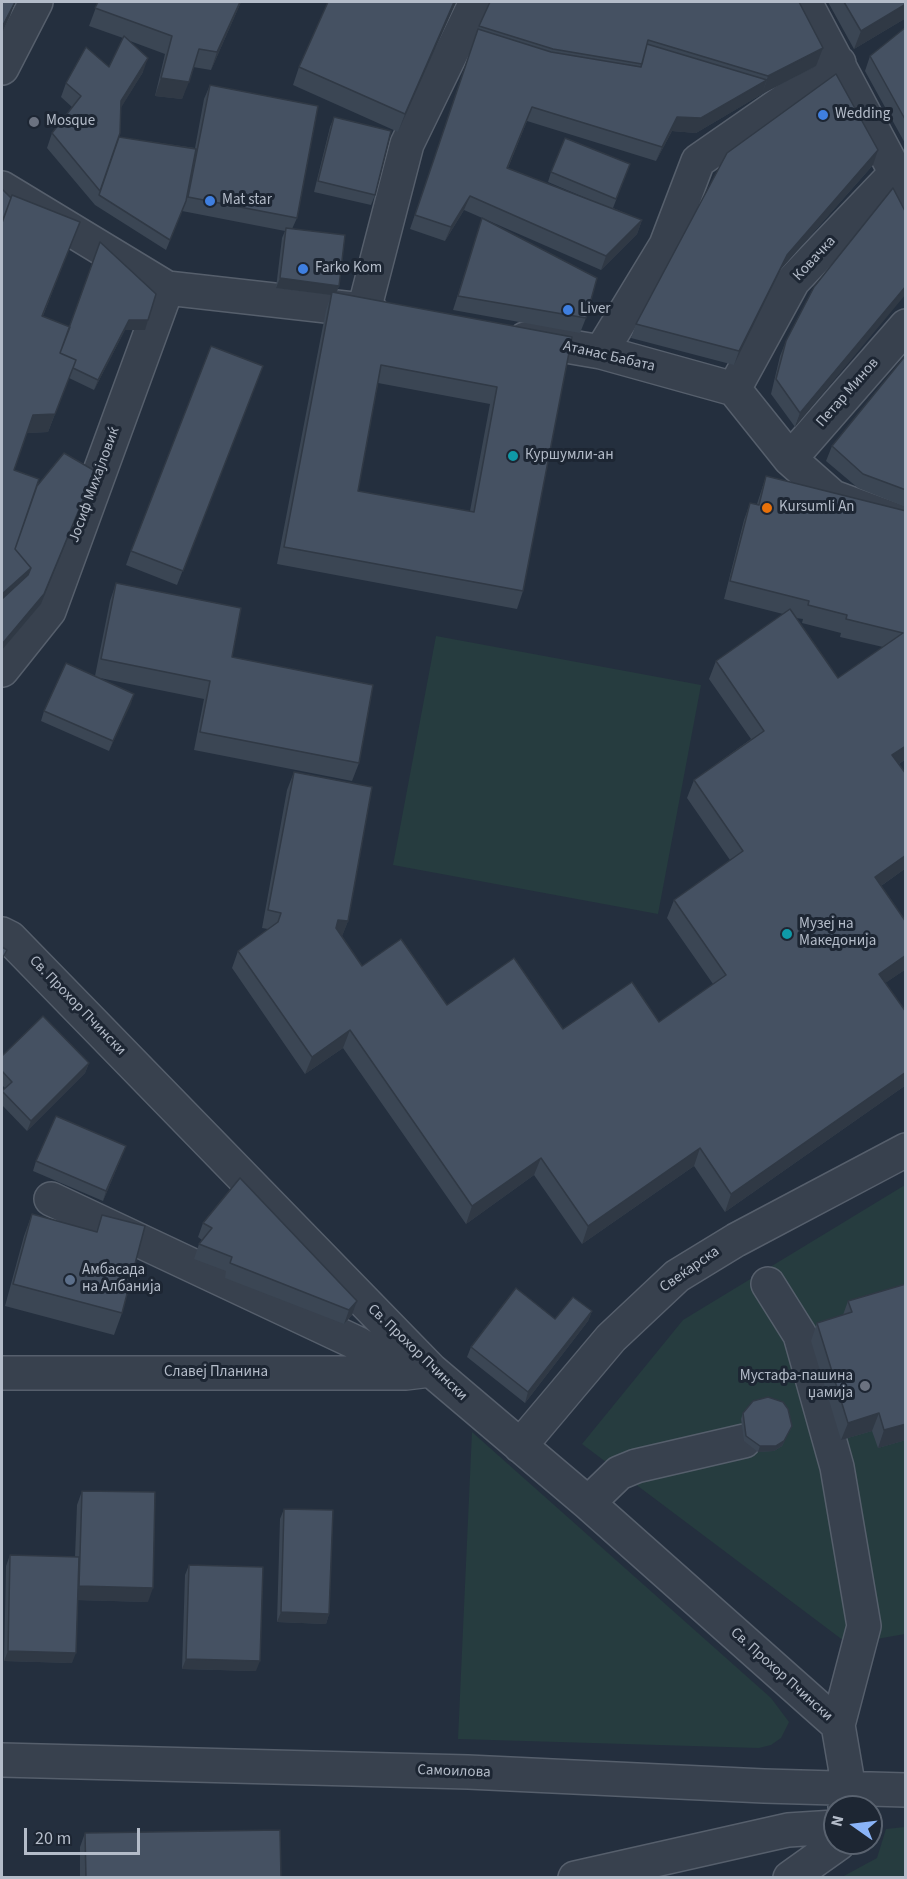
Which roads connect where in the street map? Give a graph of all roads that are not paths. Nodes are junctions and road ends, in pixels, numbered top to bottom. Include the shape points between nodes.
1 (36, 2) edge
2 (476, 2) edge
3 (805, 2) edge
4 (839, 63) junction
5 (2, 68) edge
6 (901, 183) edge
7 (2, 188) edge
8 (167, 288) junction
9 (364, 310) junction
10 (398, 316) edge
11 (906, 326) edge
12 (499, 334) edge
13 (601, 352) junction
14 (734, 389) junction
15 (790, 459) junction
16 (906, 524) edge
17 (2, 669) edge
18 (4, 930) edge
19 (906, 1150) edge
20 (51, 1199) dead end
21 (752, 1262) junction
22 (418, 1371) junction
23 (2, 1373) edge
24 (744, 1441) edge
25 (520, 1446) junction
26 (588, 1503) junction
27 (838, 1725) junction
28 (2, 1761) edge
29 (906, 1790) edge
30 (847, 1795) edge
31 (869, 1795) edge
32 (823, 1796) edge
33 (823, 1828) edge
34 (823, 1854) edge
35 (575, 1878) edge
36 (790, 1878) edge

1 - 5 street
2 - 9 street via 407,144
3 - 4 street
4 - 6 street
4 - 13 street via 698,161 666,245
6 - 14 street, Ковачка via 793,281
7 - 8 street
8 - 9 street
8 - 17 street, Јосиф Михајловиќ via 49,611
9 - 10 street
11 - 15 street, Петар Минов
12 - 13 street, Атанас Бабата
13 - 14 street, Атанас Бабата
14 - 15 street
15 - 16 street via 833,497
18 - 22 street, Св. Прохор Пчински
19 - 21 street, Свеќарска
20 - 22 street
21 - 25 street, Свеќарска via 677,1276 637,1310
21 - 27 street via 800,1335 837,1467 864,1626
22 - 23 street, Славеј Планина
22 - 25 street, Св. Прохор Пчински
24 - 26 street via 636,1466 619,1473
25 - 26 street, Св. Прохор Пчински
26 - 27 street, Св. Прохор Пчински
27 - 30 street, Св. Прохор Пчински
28 - 32 street, Самоилова via 468,1772
29 - 31 street, Самоилова
33 - 35 street via 788,1830
34 - 36 street

